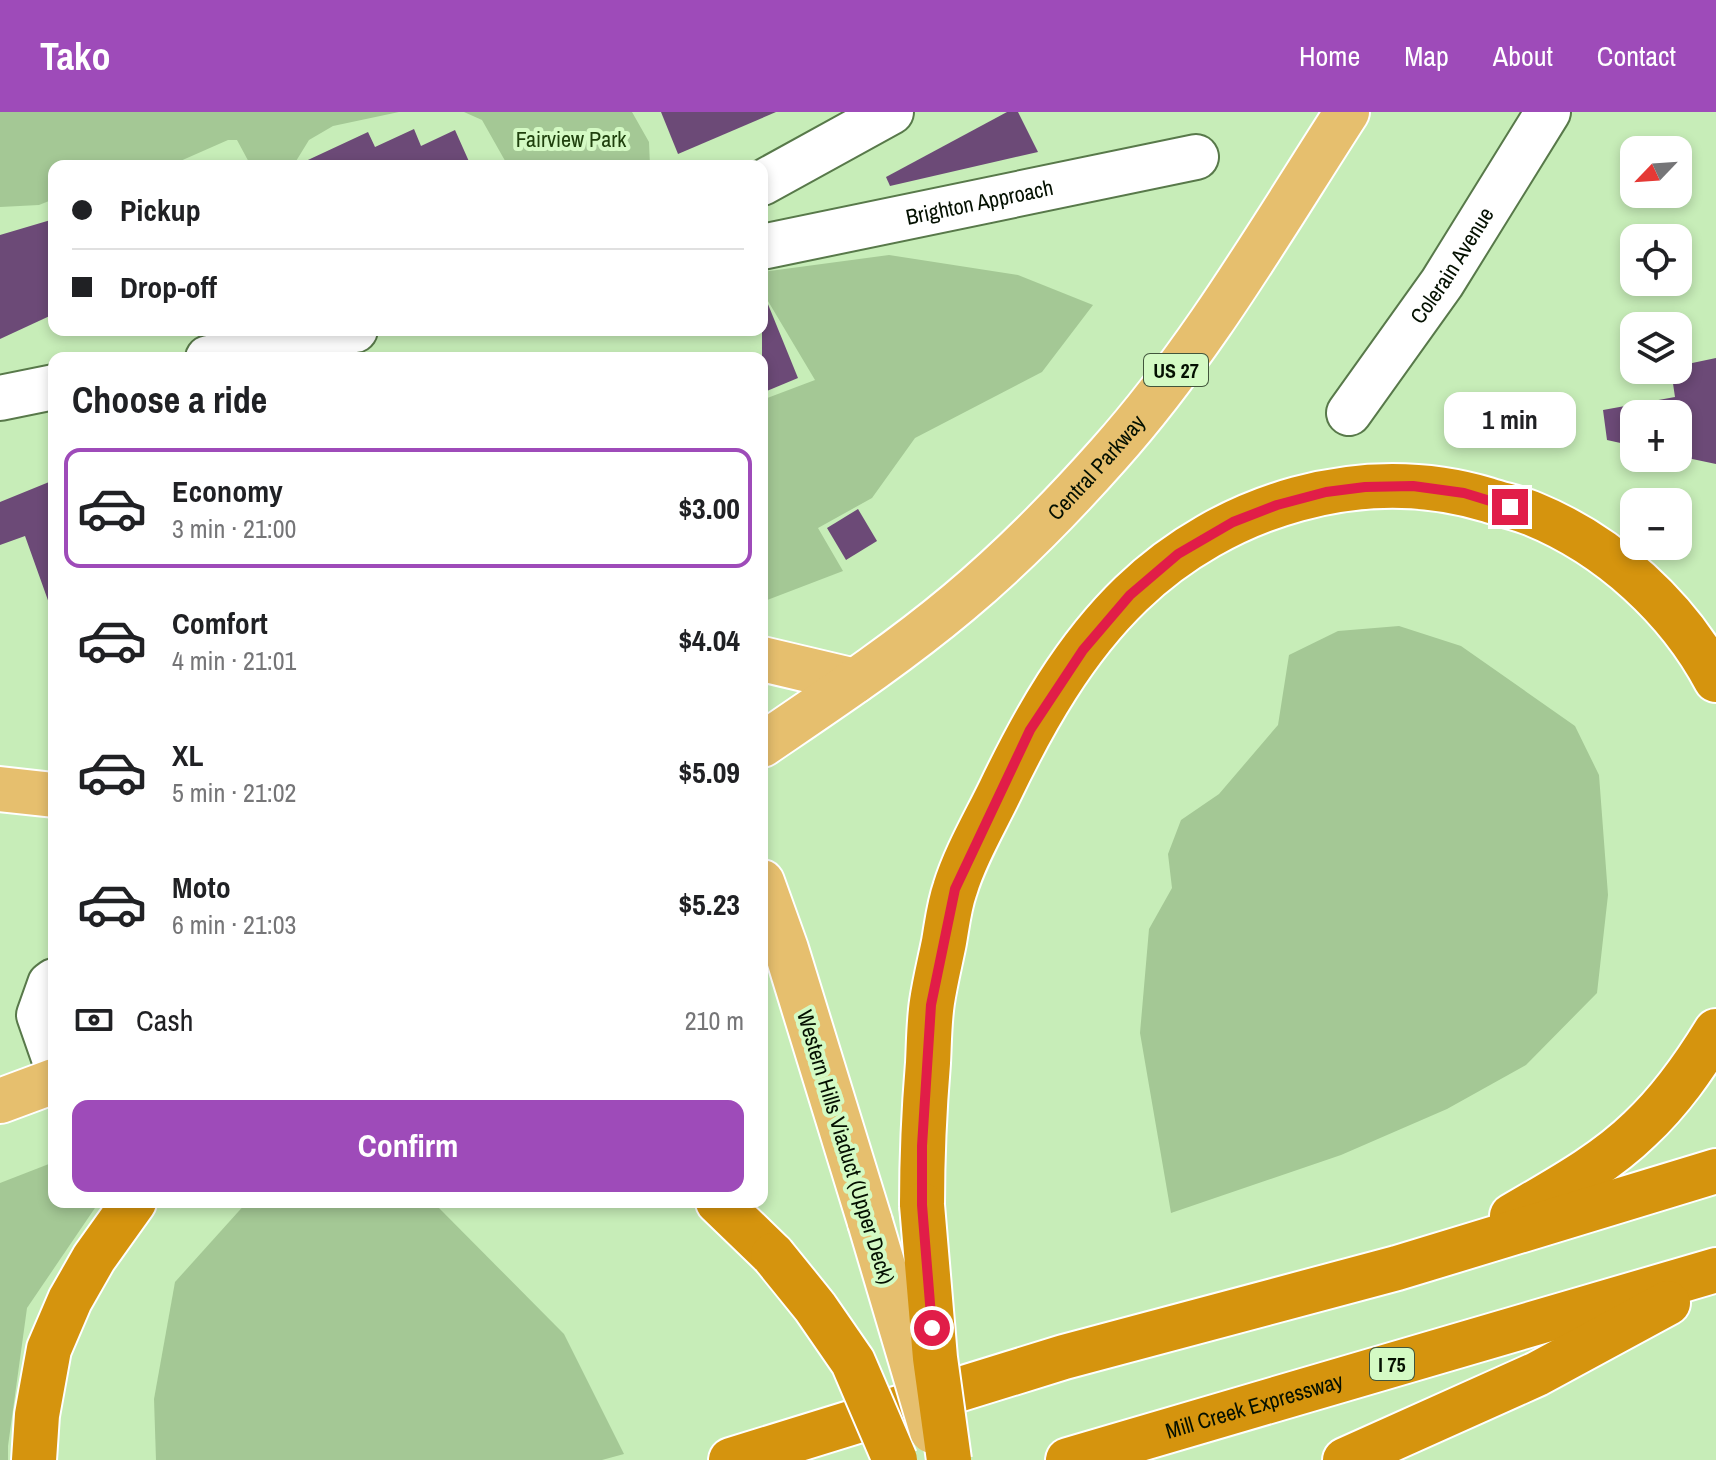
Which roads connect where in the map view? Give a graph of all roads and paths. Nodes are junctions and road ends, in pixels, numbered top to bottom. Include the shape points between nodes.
1 (891, 112) edge
2 (1347, 112) edge
3 (1548, 112) edge
4 (1196, 157) dead end
5 (768, 180) edge
6 (768, 246) edge
7 (324, 336) edge
8 (240, 352) edge
9 (48, 388) edge
10 (0, 398) edge
11 (1349, 413) dead end
12 (768, 660) edge
13 (1716, 680) edge
14 (855, 681) junction
15 (768, 741) edge
16 (0, 789) edge
17 (48, 794) edge
18 (768, 899) edge
19 (48, 990) edge
20 (1716, 1031) edge
21 (48, 1041) edge
22 (48, 1083) edge
23 (0, 1101) edge
24 (1716, 1171) edge
25 (130, 1208) edge
26 (724, 1208) edge
27 (1397, 1268) junction
28 (1716, 1270) edge
29 (1716, 1278) edge
30 (34, 1460) edge
31 (731, 1460) edge
32 (895, 1460) edge
33 (940, 1460) edge
34 (949, 1460) edge
35 (1068, 1460) edge
36 (1345, 1460) edge

1 - 5 street
2 - 14 main road, Central Parkway / US 27 via 1233,288 1110,453 969,593
3 - 11 street, Colerain Avenue via 1442,283
4 - 6 street, Brighton Approach
7 - 8 street
9 - 10 street
12 - 14 main road
13 - 34 highway, bridge via 1676,621 1636,579 1585,542 1533,514 1464,493 1365,487 1277,505 1233,522 1178,554 1130,595 1083,650 1030,730 955,889 931,1005 922,1146 935,1358
14 - 15 main road, Central Parkway / US 27
16 - 17 main road
18 - 33 main road, Western Hills Viaduct (Upper Deck), bridge
19 - 21 street via 39,1015
20 - 27 highway via 1688,1076 1640,1130 1580,1176 1501,1222
22 - 23 main road
24 - 27 highway
25 - 30 highway via 94,1258 49,1349
26 - 32 highway, bridge via 773,1255 853,1362
27 - 31 highway via 1064,1357
28 - 35 highway, Mill Creek Expressway / I 75
29 - 36 highway via 1537,1374

